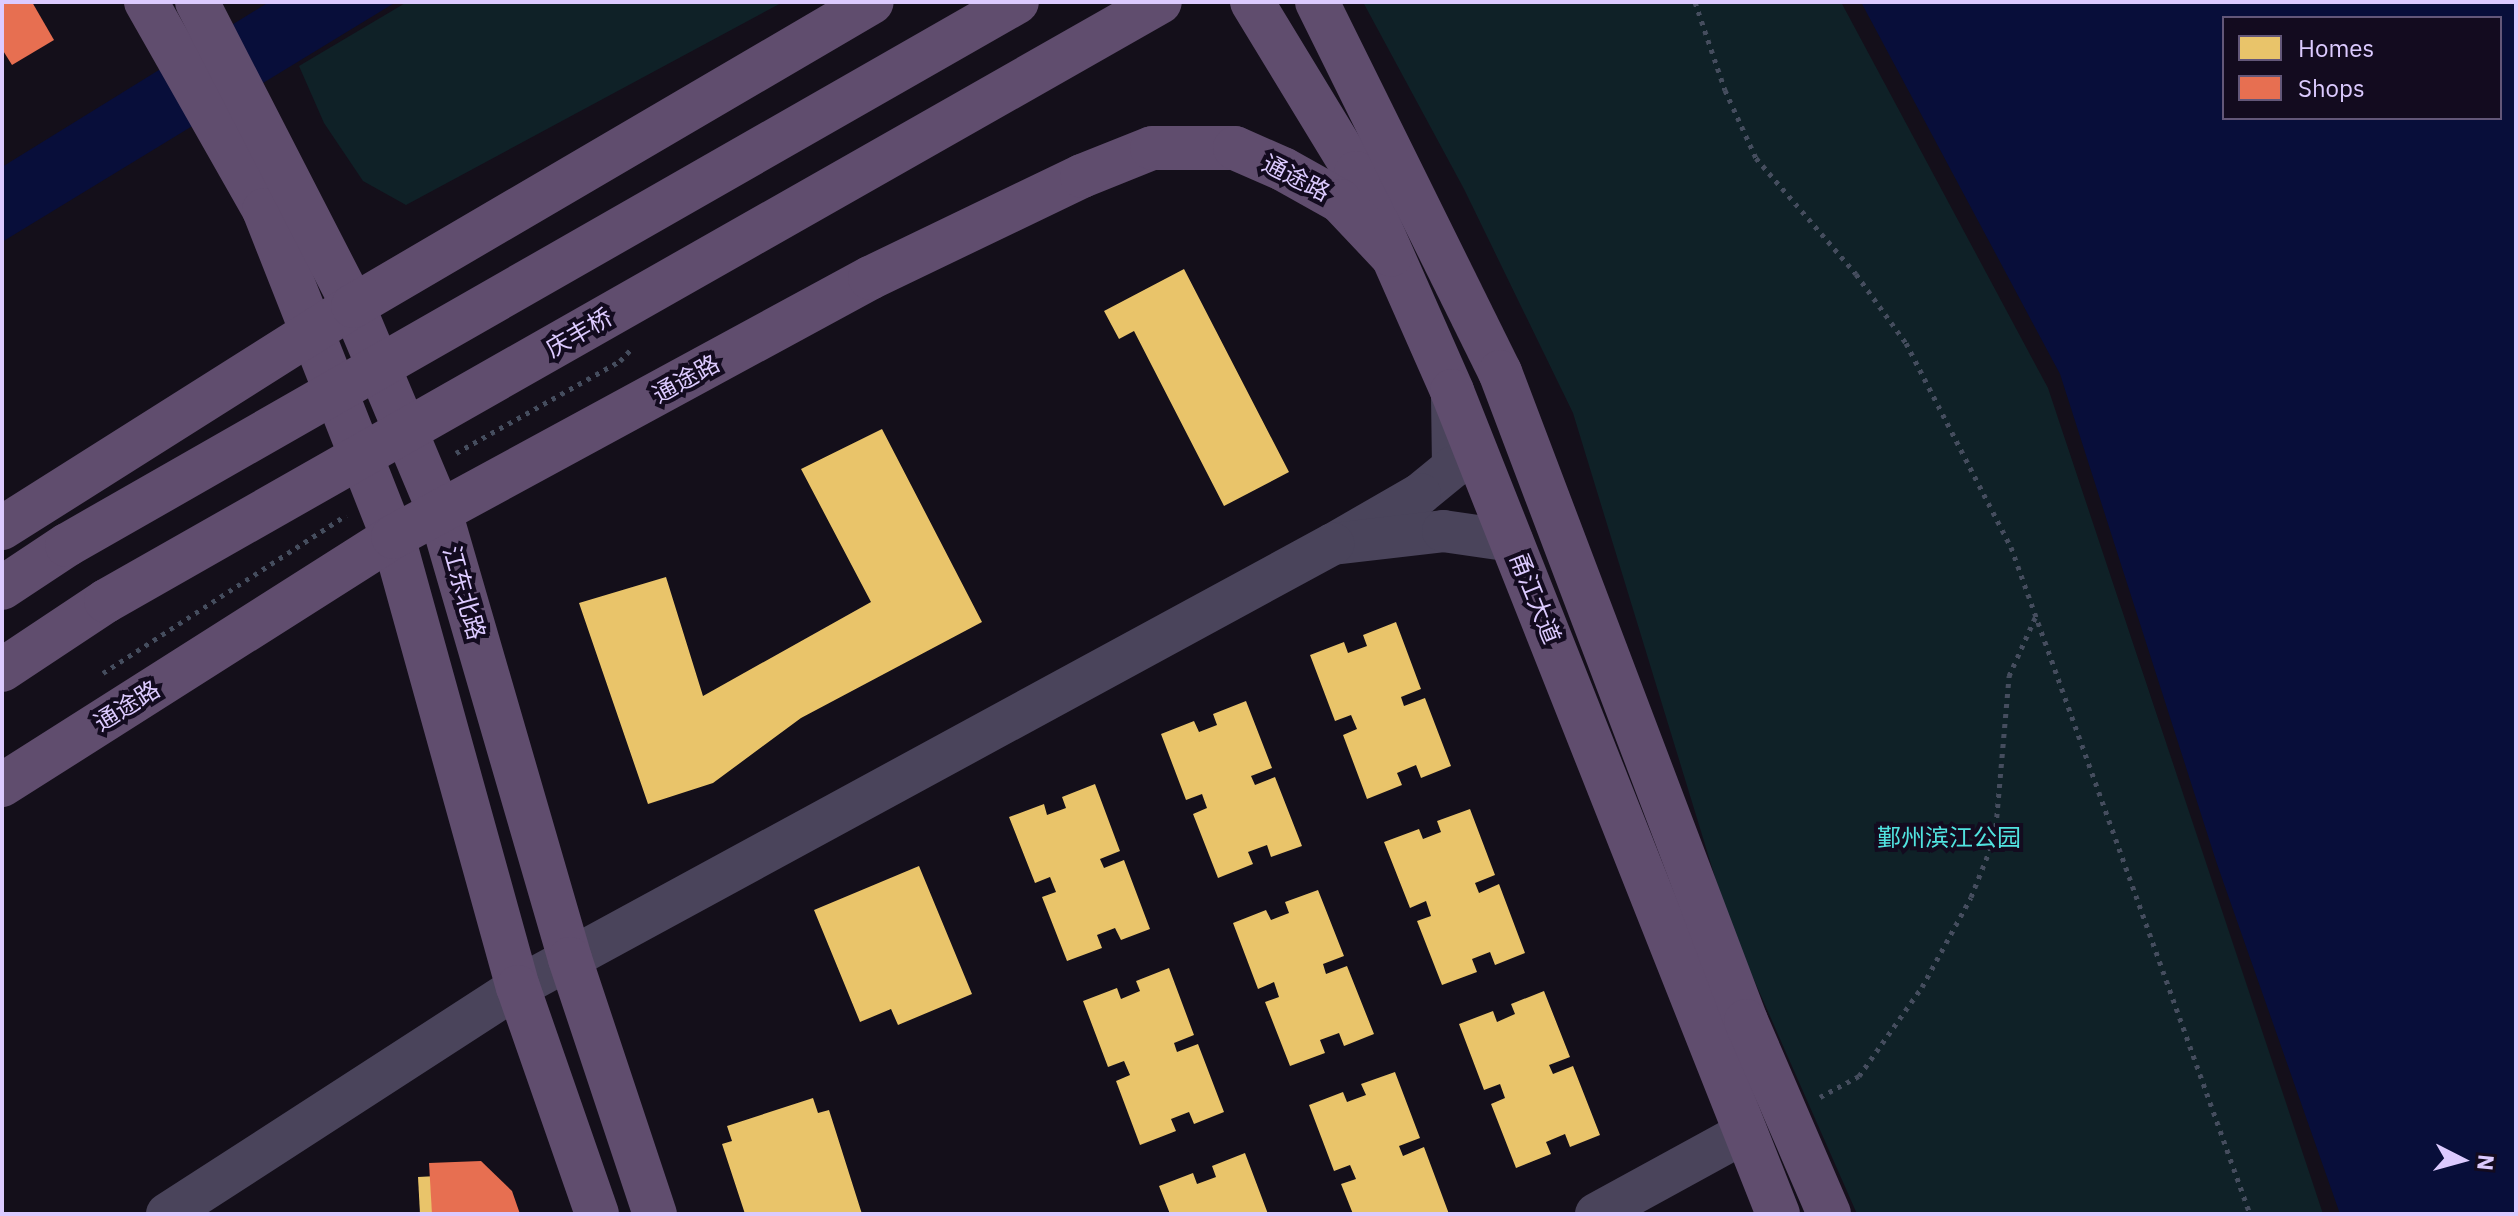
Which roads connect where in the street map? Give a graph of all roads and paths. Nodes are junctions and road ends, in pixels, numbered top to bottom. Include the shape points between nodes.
1 (872, 2) edge
2 (1017, 2) edge
3 (1160, 2) edge
4 (1252, 2) edge
5 (1317, 2) edge
6 (1695, 2) edge
7 (202, 10) edge
8 (154, 16) edge
9 (278, 194) junction
10 (1391, 255) junction
11 (353, 306) junction
12 (316, 329) junction
13 (1452, 391) junction
14 (441, 515) junction
15 (2, 528) edge
16 (393, 537) junction
17 (1512, 541) junction
18 (1333, 544) junction
19 (2, 588) edge
20 (2035, 617) junction
21 (2, 670) edge
22 (2, 785) edge
23 (570, 959) junction
24 (518, 987) junction
25 (1788, 1114) junction
26 (1746, 1132) junction
27 (167, 1214) edge
28 (597, 1214) edge
29 (655, 1214) edge
30 (1596, 1214) edge
31 (1778, 1214) edge
32 (1829, 1214) edge
33 (2250, 1214) edge

1 - 11 main road
2 - 19 main road via 67,545
3 - 21 main road, 庆丰桥 via 106,601
4 - 10 main road, 甬江大道 via 1356,173
5 - 25 main road, 甬江大道 via 1500,372 1746,1021
6 - 20 path via 1725,90 1756,158 1856,274 1906,343 2011,547
7 - 9 main road, 江东北路
8 - 9 main road, 江东北路
9 - 11 main road, 江东北路
9 - 12 main road, 江东北路
10 - 13 main road, 甬江大道
10 - 14 main road, 通途路 via 1340,201 1283,169 1235,148 1152,148 870,278
11 - 12 main road
11 - 14 main road, 江东北路
12 - 15 main road
12 - 16 main road, 江东北路
13 - 17 main road, 甬江大道
13 - 18 street via 1453,467 1420,494
14 - 16 main road, 通途路
14 - 23 main road, 江东北路
16 - 22 main road, 通途路
16 - 24 main road, 江东北路
17 - 18 street via 1443,531
17 - 26 main road, 甬江大道
18 - 23 street
20 - 25 path via 2009,676 1995,837 1971,897 1922,987 1859,1076
20 - 33 path
23 - 24 street
23 - 29 main road, 江东北路
24 - 27 street
24 - 28 main road, 江东北路
25 - 32 main road, 甬江大道
26 - 30 street
26 - 31 main road, 甬江大道

